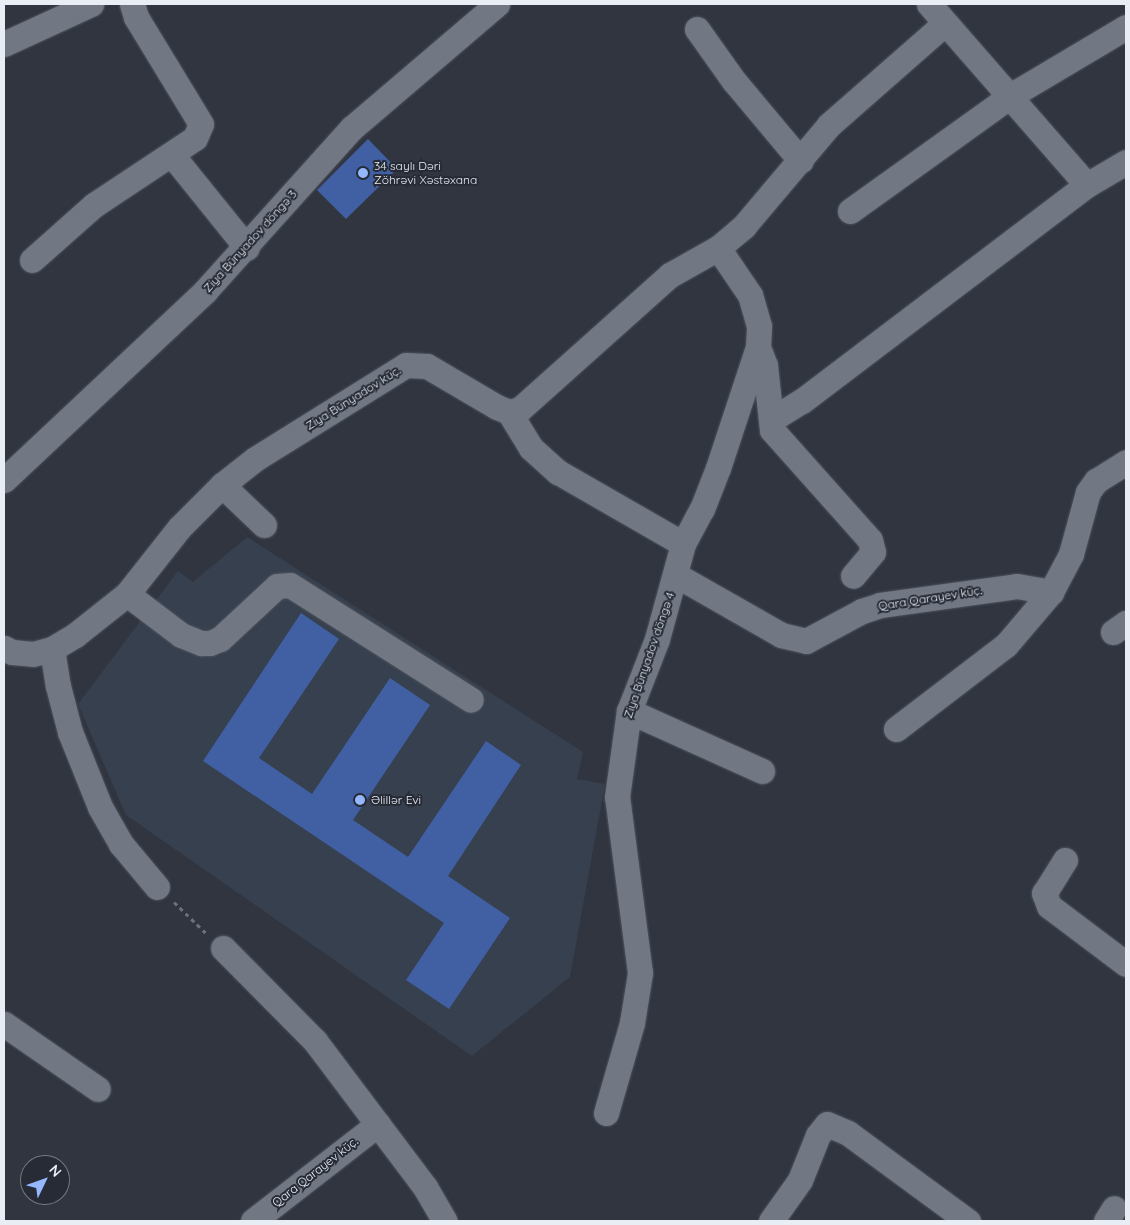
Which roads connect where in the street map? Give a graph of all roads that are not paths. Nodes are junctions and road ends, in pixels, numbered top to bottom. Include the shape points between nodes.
1 (91, 4) edge
2 (132, 4) edge
3 (497, 4) edge
4 (930, 4) edge
5 (944, 24) junction
6 (1126, 27) edge
7 (697, 29) dead end
8 (4, 44) edge
9 (1010, 96) junction
10 (172, 155) junction
11 (801, 161) junction
12 (1126, 162) edge
13 (1087, 185) junction
14 (850, 211) dead end
15 (247, 248) junction
16 (718, 248) junction
17 (32, 260) dead end
18 (758, 347) junction
19 (509, 412) junction
20 (772, 420) junction
21 (1126, 462) edge
22 (4, 480) edge
23 (222, 485) junction
24 (264, 525) dead end
25 (682, 544) junction
26 (676, 576) junction
27 (854, 576) dead end
28 (1051, 592) junction
29 (127, 594) junction
30 (4, 648) edge
31 (52, 649) junction
32 (471, 700) dead end
33 (628, 711) junction
34 (896, 729) dead end
35 (762, 770) dead end
36 (1064, 860) dead end
37 (157, 887) road end
38 (223, 948) road end
39 (1126, 964) edge
40 (4, 1024) edge
41 (98, 1090) dead end
42 (606, 1113) dead end
43 (378, 1124) junction
44 (253, 1221) edge
45 (445, 1221) edge
46 (771, 1221) edge
47 (968, 1221) edge

1 - 8 street
2 - 10 street via 136,17 201,124 195,138
3 - 15 street, Ziya Bünyadov döngə 3 via 352,128
4 - 5 street
5 - 9 street
5 - 11 street via 829,125
6 - 9 street
7 - 11 street via 734,81
9 - 13 street
9 - 14 street
10 - 15 street
10 - 17 street via 94,205
11 - 16 street via 769,200
12 - 13 street
13 - 20 street via 802,401
15 - 22 street, Ziya Bünyadov döngə 3 via 205,292
16 - 18 street, Ziya Bünyadov döngə 4 via 750,295 759,326
16 - 19 street via 670,275 535,399
18 - 20 street via 764,365
18 - 25 street, Ziya Bünyadov döngə 4 via 718,468 702,509
19 - 23 street, Ziya Bünyadov küç. via 427,366 406,364 255,459
19 - 25 street via 531,448 558,472
20 - 27 street via 777,436 870,540 873,552
21 - 28 street via 1096,481 1088,492 1071,554
23 - 24 street
23 - 29 street, Ziya Bünyadov küç. via 180,526
25 - 26 street, Ziya Bünyadov döngə 4
26 - 28 street, Qara Qarayev küç. via 781,635 806,641 880,605 1017,586
26 - 33 street, Ziya Bünyadov döngə 4 via 657,639
28 - 34 street via 1006,645
29 - 31 street, Ziya Bünyadov küç.
29 - 32 street via 181,635 201,643 220,640 277,586 290,585
30 - 31 street, Ziya Bünyadov küç. via 33,654
31 - 37 street via 70,732 100,808 121,844
33 - 35 street
33 - 42 street, Ziya Bünyadov döngə 4 via 618,797 640,973 632,1023
36 - 39 street via 1044,893 1049,906
38 - 43 street via 315,1041
40 - 41 street
43 - 44 street, Qara Qarayev küç.
43 - 45 street via 425,1187
46 - 47 street via 800,1180 818,1135 827,1124 848,1134

